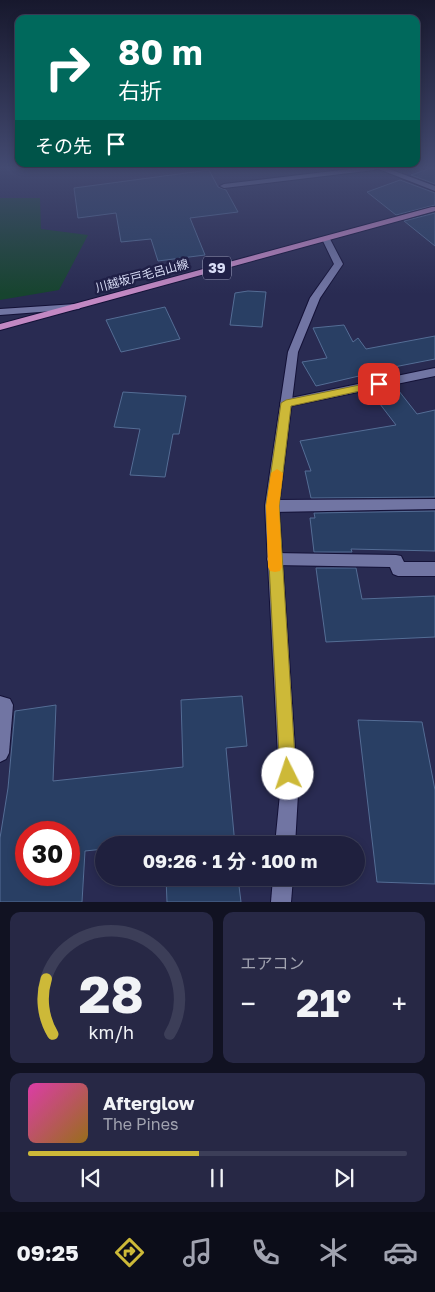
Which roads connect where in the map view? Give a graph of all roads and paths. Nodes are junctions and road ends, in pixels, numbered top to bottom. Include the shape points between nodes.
1 (435, 210) edge
2 (326, 239) junction
3 (76, 307) junction
4 (0, 312) edge
5 (0, 328) edge
6 (435, 372) edge
7 (286, 403) junction
8 (435, 504) edge
9 (272, 506) junction
10 (274, 560) junction
11 (435, 569) edge
12 (0, 705) edge
13 (0, 753) edge
14 (286, 836) edge
15 (282, 886) edge
16 (281, 902) edge

1 - 2 main road, 川越坂戸毛呂山線 / 39
2 - 3 main road, 川越坂戸毛呂山線 / 39
2 - 7 street via 339,264 315,298 293,352
3 - 4 street
3 - 5 main road, 川越坂戸毛呂山線 / 39
6 - 7 street
7 - 9 street
8 - 9 street
9 - 10 street
10 - 11 street via 396,561 398,569
10 - 14 street via 289,794
12 - 13 street via 4,705
15 - 16 street

